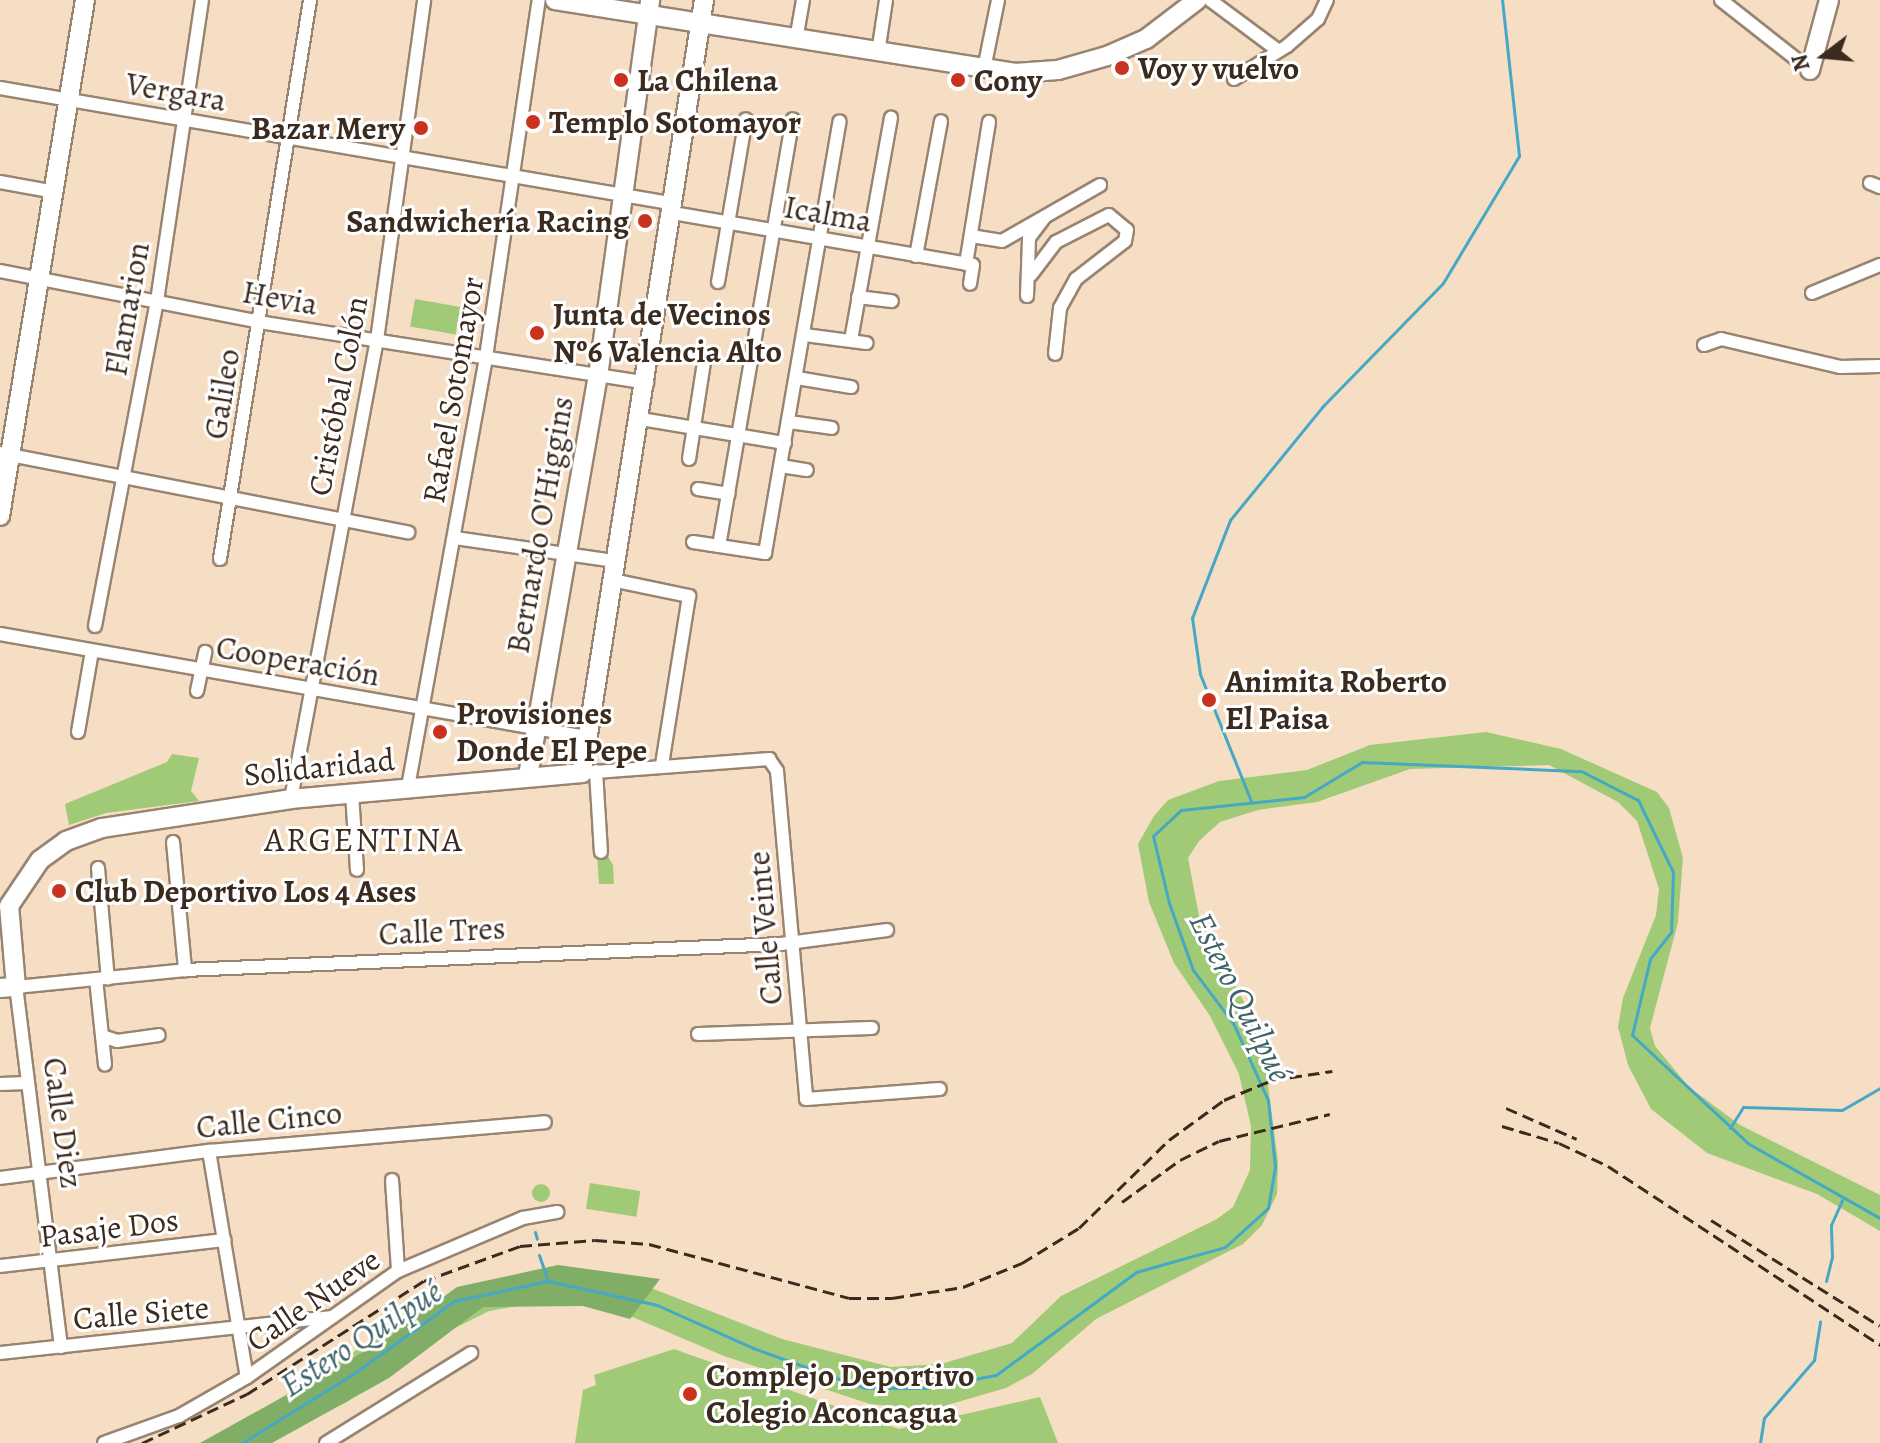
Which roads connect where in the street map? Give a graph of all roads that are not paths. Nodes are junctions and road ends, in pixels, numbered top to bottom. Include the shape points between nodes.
1 (85, 0) edge
2 (202, 0) edge
3 (310, 0) edge
4 (424, 0) edge
5 (539, 0) edge
6 (555, 0) edge
7 (704, 0) edge
8 (803, 0) edge
9 (886, 0) edge
10 (998, 0) edge
11 (1197, 0) edge
12 (1210, 0) edge
13 (1327, 0) edge
14 (1721, 0) edge
15 (1829, 0) edge
16 (649, 8) edge
17 (700, 25) junction
18 (796, 40) junction
19 (1276, 49) junction
20 (878, 53) junction
21 (984, 69) junction
22 (1810, 70) joint
23 (1234, 79) dead end
24 (0, 88) edge
25 (71, 100) junction
26 (891, 118) dead end
27 (746, 119) dead end
28 (793, 119) dead end
29 (185, 120) junction
30 (840, 121) dead end
31 (941, 121) dead end
32 (989, 122) dead end
33 (292, 139) junction
34 (405, 158) junction
35 (515, 175) junction
36 (0, 182) edge
37 (1100, 185) dead end
38 (55, 192) junction
39 (626, 195) junction
40 (674, 209) junction
41 (1049, 212) junction
42 (730, 223) junction
43 (774, 230) junction
44 (971, 236) junction
45 (823, 238) junction
46 (868, 247) junction
47 (916, 256) junction
48 (970, 264) junction
49 (1880, 265) edge
50 (0, 271) edge
51 (1031, 275) junction
52 (41, 279) junction
53 (718, 282) dead end
54 (970, 284) dead end
55 (1812, 293) dead end
56 (1027, 296) dead end
57 (858, 297) junction
58 (157, 301) junction
59 (892, 301) dead end
60 (259, 322) junction
61 (805, 335) junction
62 (377, 340) junction
63 (851, 340) junction
64 (866, 343) dead end
65 (1704, 345) dead end
66 (1055, 354) dead end
67 (486, 357) junction
68 (704, 362) dead end
69 (1880, 366) edge
70 (598, 376) junction
71 (797, 378) junction
72 (647, 383) junction
73 (851, 387) dead end
74 (641, 419) junction
75 (789, 422) junction
76 (832, 428) dead end
77 (693, 429) junction
78 (741, 436) junction
79 (785, 443) junction
80 (5, 454) edge
81 (689, 459) dead end
82 (781, 466) junction
83 (807, 470) dead end
84 (121, 475) junction
85 (698, 489) dead end
86 (729, 494) junction
87 (232, 495) junction
88 (0, 516) edge
89 (341, 517) junction
90 (408, 532) dead end
91 (455, 538) junction
92 (693, 542) dead end
93 (719, 546) junction
94 (563, 554) junction
95 (220, 559) dead end
96 (615, 561) junction
97 (612, 580) junction
98 (95, 626) dead end
99 (0, 634) edge
100 (92, 651) junction
101 (205, 652) dead end
102 (202, 670) junction
103 (313, 690) junction
104 (197, 691) dead end
105 (422, 709) junction
106 (534, 729) junction
107 (78, 732) dead end
108 (586, 737) junction
109 (765, 756) joint
110 (662, 765) junction
111 (589, 772) junction
112 (528, 776) junction
113 (408, 787) junction
114 (352, 793) junction
115 (291, 799) junction
116 (173, 842) dead end
117 (601, 852) dead end
118 (98, 868) dead end
119 (357, 870) dead end
120 (4, 902) edge
121 (887, 930) dead end
122 (793, 941) junction
123 (185, 970) junction
124 (102, 979) junction
125 (8, 988) edge
126 (872, 1028) dead end
127 (799, 1033) junction
128 (698, 1034) dead end
129 (159, 1035) dead end
130 (102, 1036) junction
131 (105, 1065) dead end
132 (27, 1083) junction
133 (0, 1084) edge
134 (940, 1089) dead end
135 (545, 1122) dead end
136 (209, 1151) junction
137 (41, 1174) junction
138 (0, 1178) edge
139 (392, 1180) dead end
140 (557, 1212) dead end
141 (224, 1240) junction
142 (51, 1262) junction
143 (0, 1266) edge
144 (398, 1271) junction
145 (334, 1316) junction
146 (240, 1330) junction
147 (61, 1347) junction
148 (0, 1353) edge
149 (471, 1353) dead end
150 (247, 1377) junction
151 (104, 1443) edge
152 (326, 1443) edge

1 - 25 main road
2 - 29 street, Flamarion
3 - 33 street, Galileo
4 - 34 street, Cristóbal Colón
5 - 35 street, Rafael Sotomayor
6 - 16 main road
7 - 17 main road
8 - 18 street
9 - 20 street
10 - 21 street
11 - 21 main road via 1146,39 1107,56 1035,73
12 - 19 street
13 - 19 street via 1318,19
14 - 22 street
15 - 22 main road
16 - 17 main road
16 - 39 main road, Bernardo O'Higgins
17 - 18 main road
17 - 40 main road
18 - 20 main road
19 - 23 street
20 - 21 main road
24 - 25 street, Vergara
25 - 29 street, Vergara
25 - 38 main road
26 - 46 street
27 - 42 street
28 - 43 street
29 - 33 street, Vergara
29 - 58 street, Flamarion
30 - 45 street
31 - 47 street
32 - 44 street
33 - 34 street, Vergara
33 - 60 street, Galileo
34 - 35 street, Vergara
34 - 62 street, Cristóbal Colón
35 - 39 street, Vergara
35 - 67 street, Rafael Sotomayor
36 - 38 street
37 - 41 street
38 - 52 main road
39 - 40 street, Vergara
39 - 70 main road, Bernardo O'Higgins
40 - 42 street, Icalma
40 - 72 main road
41 - 44 street via 1002,241
41 - 51 street via 1029,238
42 - 43 street, Icalma
42 - 53 street
43 - 45 street, Icalma
43 - 78 street
44 - 48 street
45 - 46 street, Icalma
45 - 61 street
46 - 47 street, Icalma
46 - 57 street
47 - 48 street, Icalma
48 - 54 street
49 - 55 street
50 - 52 street, Hevia
51 - 56 street
51 - 66 street via 1056,242 1109,215 1127,230 1125,241 1076,279 1060,308
52 - 58 street, Hevia
52 - 80 main road
57 - 59 street
57 - 63 street
58 - 60 street, Hevia
58 - 84 street, Flamarion
60 - 62 street, Hevia
60 - 87 street, Galileo
61 - 63 street
61 - 71 street
62 - 67 street, Hevia
62 - 89 street, Cristóbal Colón
63 - 64 street
65 - 69 street via 1721,339 1840,367
67 - 70 street, Hevia
67 - 91 street, Rafael Sotomayor
68 - 77 street
70 - 72 street, Hevia
70 - 94 main road, Bernardo O'Higgins
71 - 73 street
71 - 75 street
72 - 74 main road
74 - 77 street
74 - 96 main road
75 - 76 street
75 - 79 street
77 - 78 street
77 - 81 street
78 - 79 street
78 - 86 street
79 - 82 street
80 - 84 street
80 - 88 main road
82 - 83 street
82 - 93 street via 765,553
84 - 87 street
84 - 98 street, Flamarion
85 - 86 street
86 - 93 street
87 - 89 street
87 - 95 street, Galileo
89 - 90 street
89 - 103 street, Cristóbal Colón
91 - 94 street
91 - 105 street, Rafael Sotomayor
92 - 93 street
94 - 96 street
94 - 106 main road, Bernardo O'Higgins
96 - 97 main road
97 - 108 main road
97 - 110 street via 689,596
99 - 100 street, Cooperación
100 - 102 street, Cooperación
100 - 107 street
101 - 102 street
102 - 103 street, Cooperación
102 - 104 street
103 - 105 street, Cooperación
103 - 115 street, Cristóbal Colón
105 - 106 street, Cooperación
105 - 113 street, Rafael Sotomayor
106 - 108 street, Cooperación
106 - 112 main road, Bernardo O'Higgins
108 - 111 main road
109 - 110 street, Solidaridad
109 - 122 street, Calle Veinte via 777,771
110 - 111 street, Solidaridad
111 - 112 main road, Solidaridad
111 - 117 street
112 - 113 main road, Solidaridad
113 - 114 main road, Solidaridad
114 - 115 main road, Solidaridad
114 - 119 street
115 - 120 main road, Solidaridad via 139,820 83,835 40,860
116 - 123 street
118 - 124 street
120 - 125 main road, Calle Diez
121 - 122 street, Calle Tres
122 - 123 street, Calle Tres
122 - 127 street, Calle Veinte
123 - 124 street, Calle Tres
124 - 125 street, Calle Tres
124 - 130 street
125 - 132 street, Calle Diez
126 - 127 street
127 - 128 street
127 - 134 street, Calle Veinte via 806,1099
129 - 130 street via 117,1041
130 - 131 street
132 - 133 street
132 - 137 street, Calle Diez
135 - 136 street, Calle Cinco
136 - 137 street, Calle Cinco
136 - 141 street
137 - 138 street, Calle Cinco
137 - 142 street, Calle Diez
139 - 144 street
140 - 144 street, Calle Nueve via 523,1218
141 - 142 street, Pasaje Dos
141 - 146 street
142 - 143 street, Pasaje Dos
142 - 147 street, Calle Diez
144 - 145 street, Calle Nueve
145 - 146 street, Calle Siete
145 - 150 street, Calle Nueve
146 - 147 street, Calle Siete
146 - 150 street
147 - 148 street, Calle Siete
149 - 152 street
150 - 151 street, Calle Nueve via 179,1416

